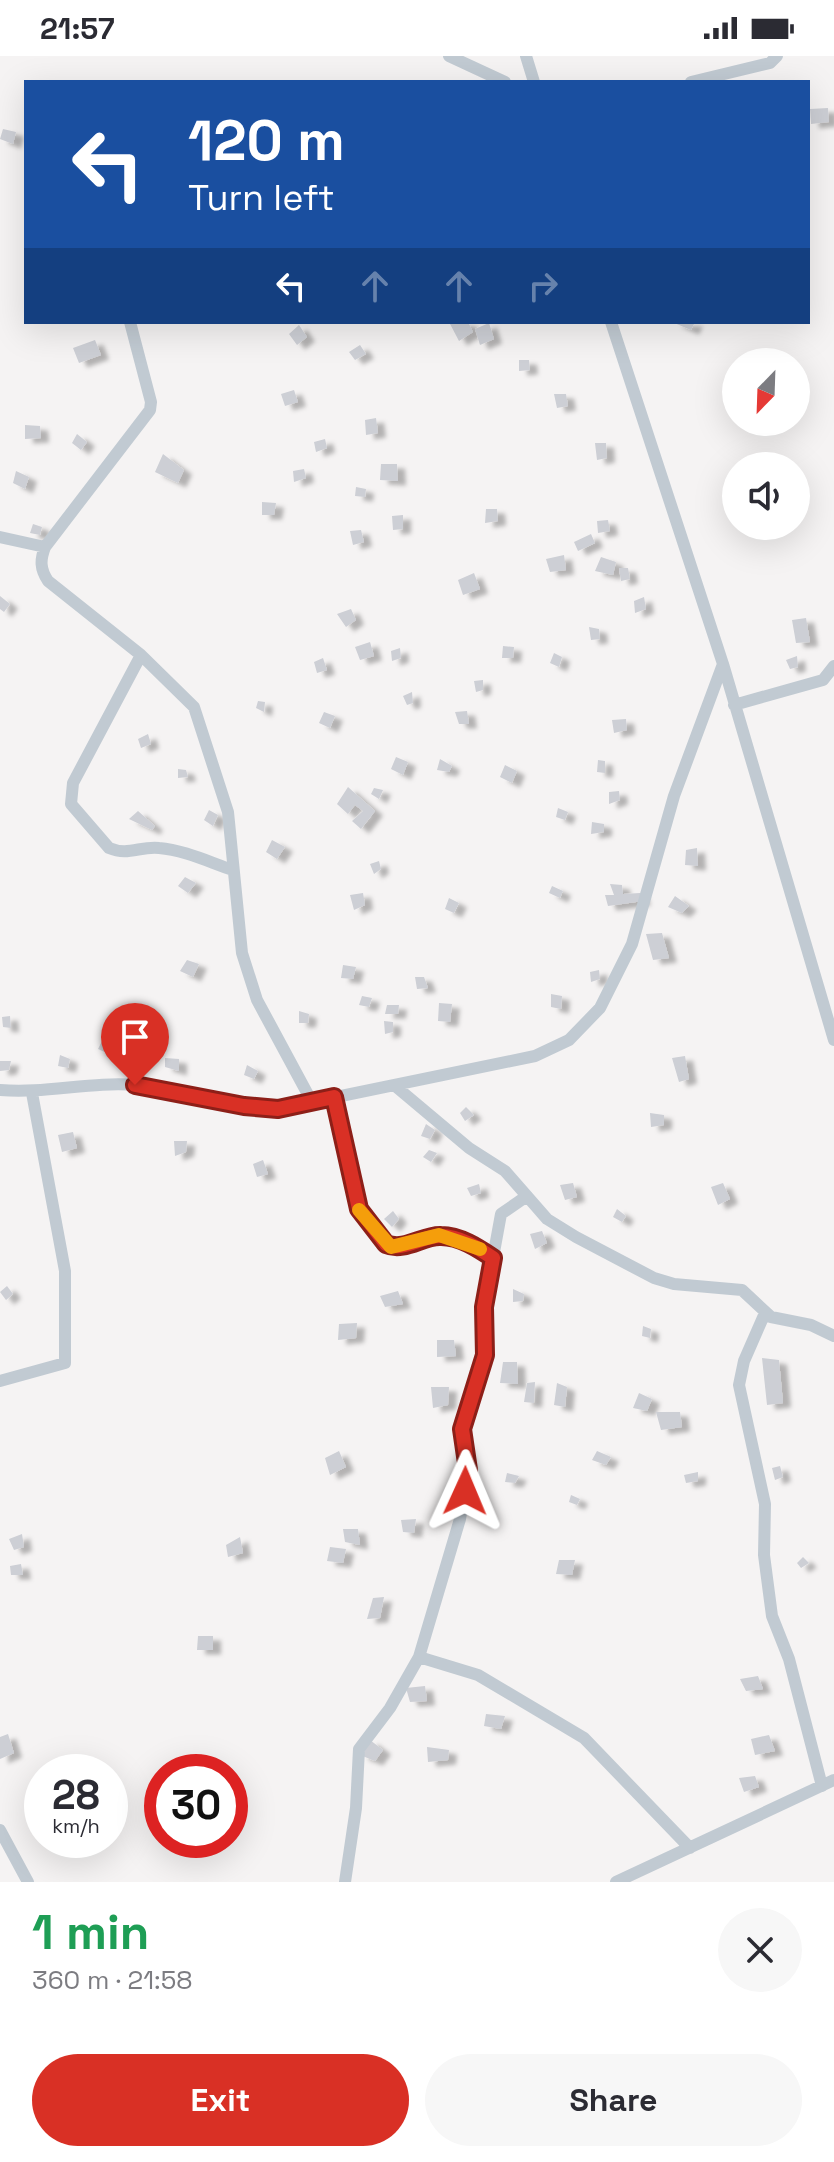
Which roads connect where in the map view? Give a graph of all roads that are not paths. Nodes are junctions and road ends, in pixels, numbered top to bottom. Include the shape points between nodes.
1 (449, 56) edge
2 (526, 56) edge
3 (538, 56) edge
4 (777, 56) edge
5 (533, 78) edge
6 (501, 80) edge
7 (699, 80) edge
8 (130, 324) edge
9 (612, 324) edge
10 (0, 537) edge
11 (45, 547) junction
12 (141, 655) junction
13 (723, 664) junction
14 (834, 666) edge
15 (734, 705) junction
16 (233, 870) junction
17 (834, 1040) edge
18 (394, 1085) junction
19 (0, 1090) edge
20 (32, 1093) junction
21 (334, 1097) junction
22 (312, 1102) junction
23 (527, 1196) junction
24 (493, 1258) junction
25 (765, 1313) junction
26 (834, 1336) edge
27 (0, 1381) edge
28 (419, 1657) junction
29 (828, 1783) edge
30 (0, 1830) edge
31 (690, 1848) junction
32 (28, 1882) edge
33 (345, 1882) edge
34 (616, 1882) edge

1 - 6 street
2 - 5 street
3 - 5 street
4 - 7 street via 770,63
8 - 11 street via 150,410
9 - 13 street
10 - 11 street
11 - 12 street via 41,560 48,581
12 - 16 street via 194,707 202,724 228,812
12 - 16 street via 73,783 71,804 109,848 127,854 155,847
13 - 15 street
13 - 18 street via 674,796 632,944 600,1008 569,1040 535,1056
14 - 15 street via 823,680
15 - 17 street
16 - 22 street via 242,953 257,1000
18 - 21 street
18 - 23 street via 505,1171
19 - 20 street
20 - 22 street via 135,1085 244,1106 278,1109
20 - 27 street via 65,1271 65,1363
21 - 22 street
21 - 24 street via 359,1209 386,1244 398,1247 439,1235
23 - 24 street via 503,1210
23 - 25 street via 547,1219 629,1267 674,1284 742,1290
24 - 28 street via 484,1307 485,1355 462,1429 468,1470 460,1519
25 - 26 street
25 - 29 street via 739,1385 765,1504 764,1555 772,1616
28 - 31 street via 466,1669 584,1738
28 - 33 street via 359,1749
29 - 31 street
30 - 32 street
31 - 34 street

